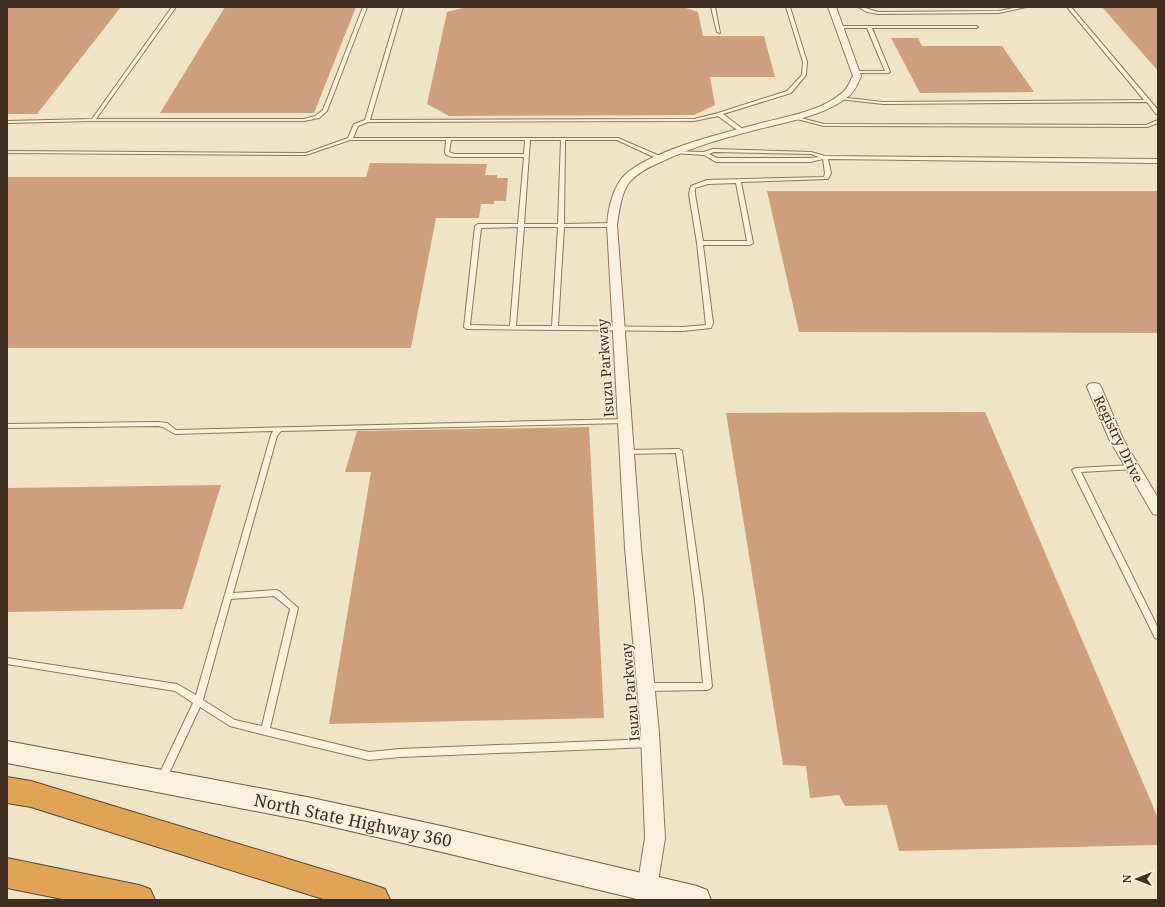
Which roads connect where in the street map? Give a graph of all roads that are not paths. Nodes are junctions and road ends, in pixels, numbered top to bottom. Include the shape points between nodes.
1 (174, 7) edge
2 (365, 7) edge
3 (401, 7) edge
4 (713, 7) edge
5 (788, 7) edge
6 (832, 7) edge
7 (860, 7) edge
8 (1024, 7) edge
9 (1069, 7) edge
10 (840, 27) junction
11 (869, 27) junction
12 (976, 27) dead end
13 (719, 32) dead end
14 (856, 72) junction
15 (839, 98) junction
16 (1147, 101) junction
17 (1158, 113) edge
18 (719, 114) junction
19 (795, 117) junction
20 (93, 120) junction
21 (367, 121) junction
22 (1158, 121) edge
23 (7, 122) edge
24 (742, 131) junction
25 (350, 139) junction
26 (449, 139) junction
27 (528, 139) junction
28 (563, 139) junction
29 (7, 152) edge
30 (674, 152) junction
31 (705, 154) junction
32 (526, 155) junction
33 (825, 157) junction
34 (660, 158) junction
35 (1158, 161) edge
36 (738, 182) junction
37 (561, 225) junction
38 (612, 225) junction
39 (521, 226) junction
40 (700, 243) junction
41 (513, 327) junction
42 (555, 328) junction
43 (618, 328) junction
44 (1094, 387) dead end
45 (625, 421) junction
46 (7, 426) edge
47 (278, 429) junction
48 (627, 452) junction
49 (1132, 467) junction
50 (1158, 510) edge
51 (228, 596) junction
52 (1158, 636) edge
53 (7, 661) edge
54 (646, 687) junction
55 (198, 702) junction
56 (265, 731) junction
57 (651, 743) junction
58 (7, 752) edge
59 (161, 780) junction
60 (7, 790) edge
61 (7, 873) edge
62 (648, 888) junction
63 (139, 900) edge
64 (374, 900) edge
65 (697, 900) edge

1 - 20 lane
2 - 20 lane via 325,111 317,117 304,120
3 - 21 lane
4 - 13 lane
5 - 18 lane via 805,62 804,75 789,92
6 - 10 street
7 - 8 lane via 878,13 981,13
9 - 16 lane
10 - 11 lane
10 - 14 street
11 - 12 lane
11 - 14 lane via 888,72
14 - 15 street, Isuzu Parkway via 857,76 847,93
15 - 16 lane via 883,103
15 - 19 street, Isuzu Parkway
16 - 17 lane
18 - 21 lane via 694,120
18 - 24 lane
19 - 22 lane via 824,125 1147,126
19 - 24 street, Isuzu Parkway
20 - 23 lane
21 - 25 lane via 356,124
24 - 30 street, Isuzu Parkway
25 - 26 lane
25 - 29 lane via 306,154
26 - 27 lane
26 - 32 lane via 447,152 453,156
27 - 28 lane
27 - 32 lane
28 - 34 lane via 618,139
28 - 37 lane
30 - 31 lane
30 - 34 street, Isuzu Parkway
31 - 33 lane via 713,150 802,152
31 - 33 lane via 716,160 810,160
32 - 39 lane
33 - 35 lane
33 - 36 lane via 828,173 826,178
34 - 38 street, Isuzu Parkway via 640,168 623,184
36 - 40 lane via 707,182 693,187
36 - 40 lane via 750,243
37 - 38 lane
37 - 39 lane
37 - 42 lane
38 - 43 street, Isuzu Parkway
39 - 41 lane
39 - 41 lane via 478,226 467,327
40 - 43 lane via 709,327
41 - 42 lane
42 - 43 lane
43 - 45 street, Isuzu Parkway
44 - 49 street, Registry Drive via 1116,439
45 - 47 lane
45 - 48 street, Isuzu Parkway
46 - 47 lane via 158,424 165,425 175,432
47 - 51 lane via 274,435
48 - 54 street, Isuzu Parkway
48 - 54 lane via 679,452 708,686
49 - 50 street, Registry Drive
49 - 52 lane via 1076,470
51 - 55 lane
51 - 56 lane via 276,593 294,608
53 - 55 lane via 176,688
54 - 57 street, Isuzu Parkway
55 - 56 lane via 233,723
55 - 59 lane
56 - 57 lane via 369,756
57 - 62 street, Isuzu Parkway via 655,838
58 - 59 main road, North State Highway 360
59 - 62 main road, North State Highway 360 via 307,809
60 - 64 highway via 31,794
61 - 63 highway
62 - 65 main road, North State Highway 360

